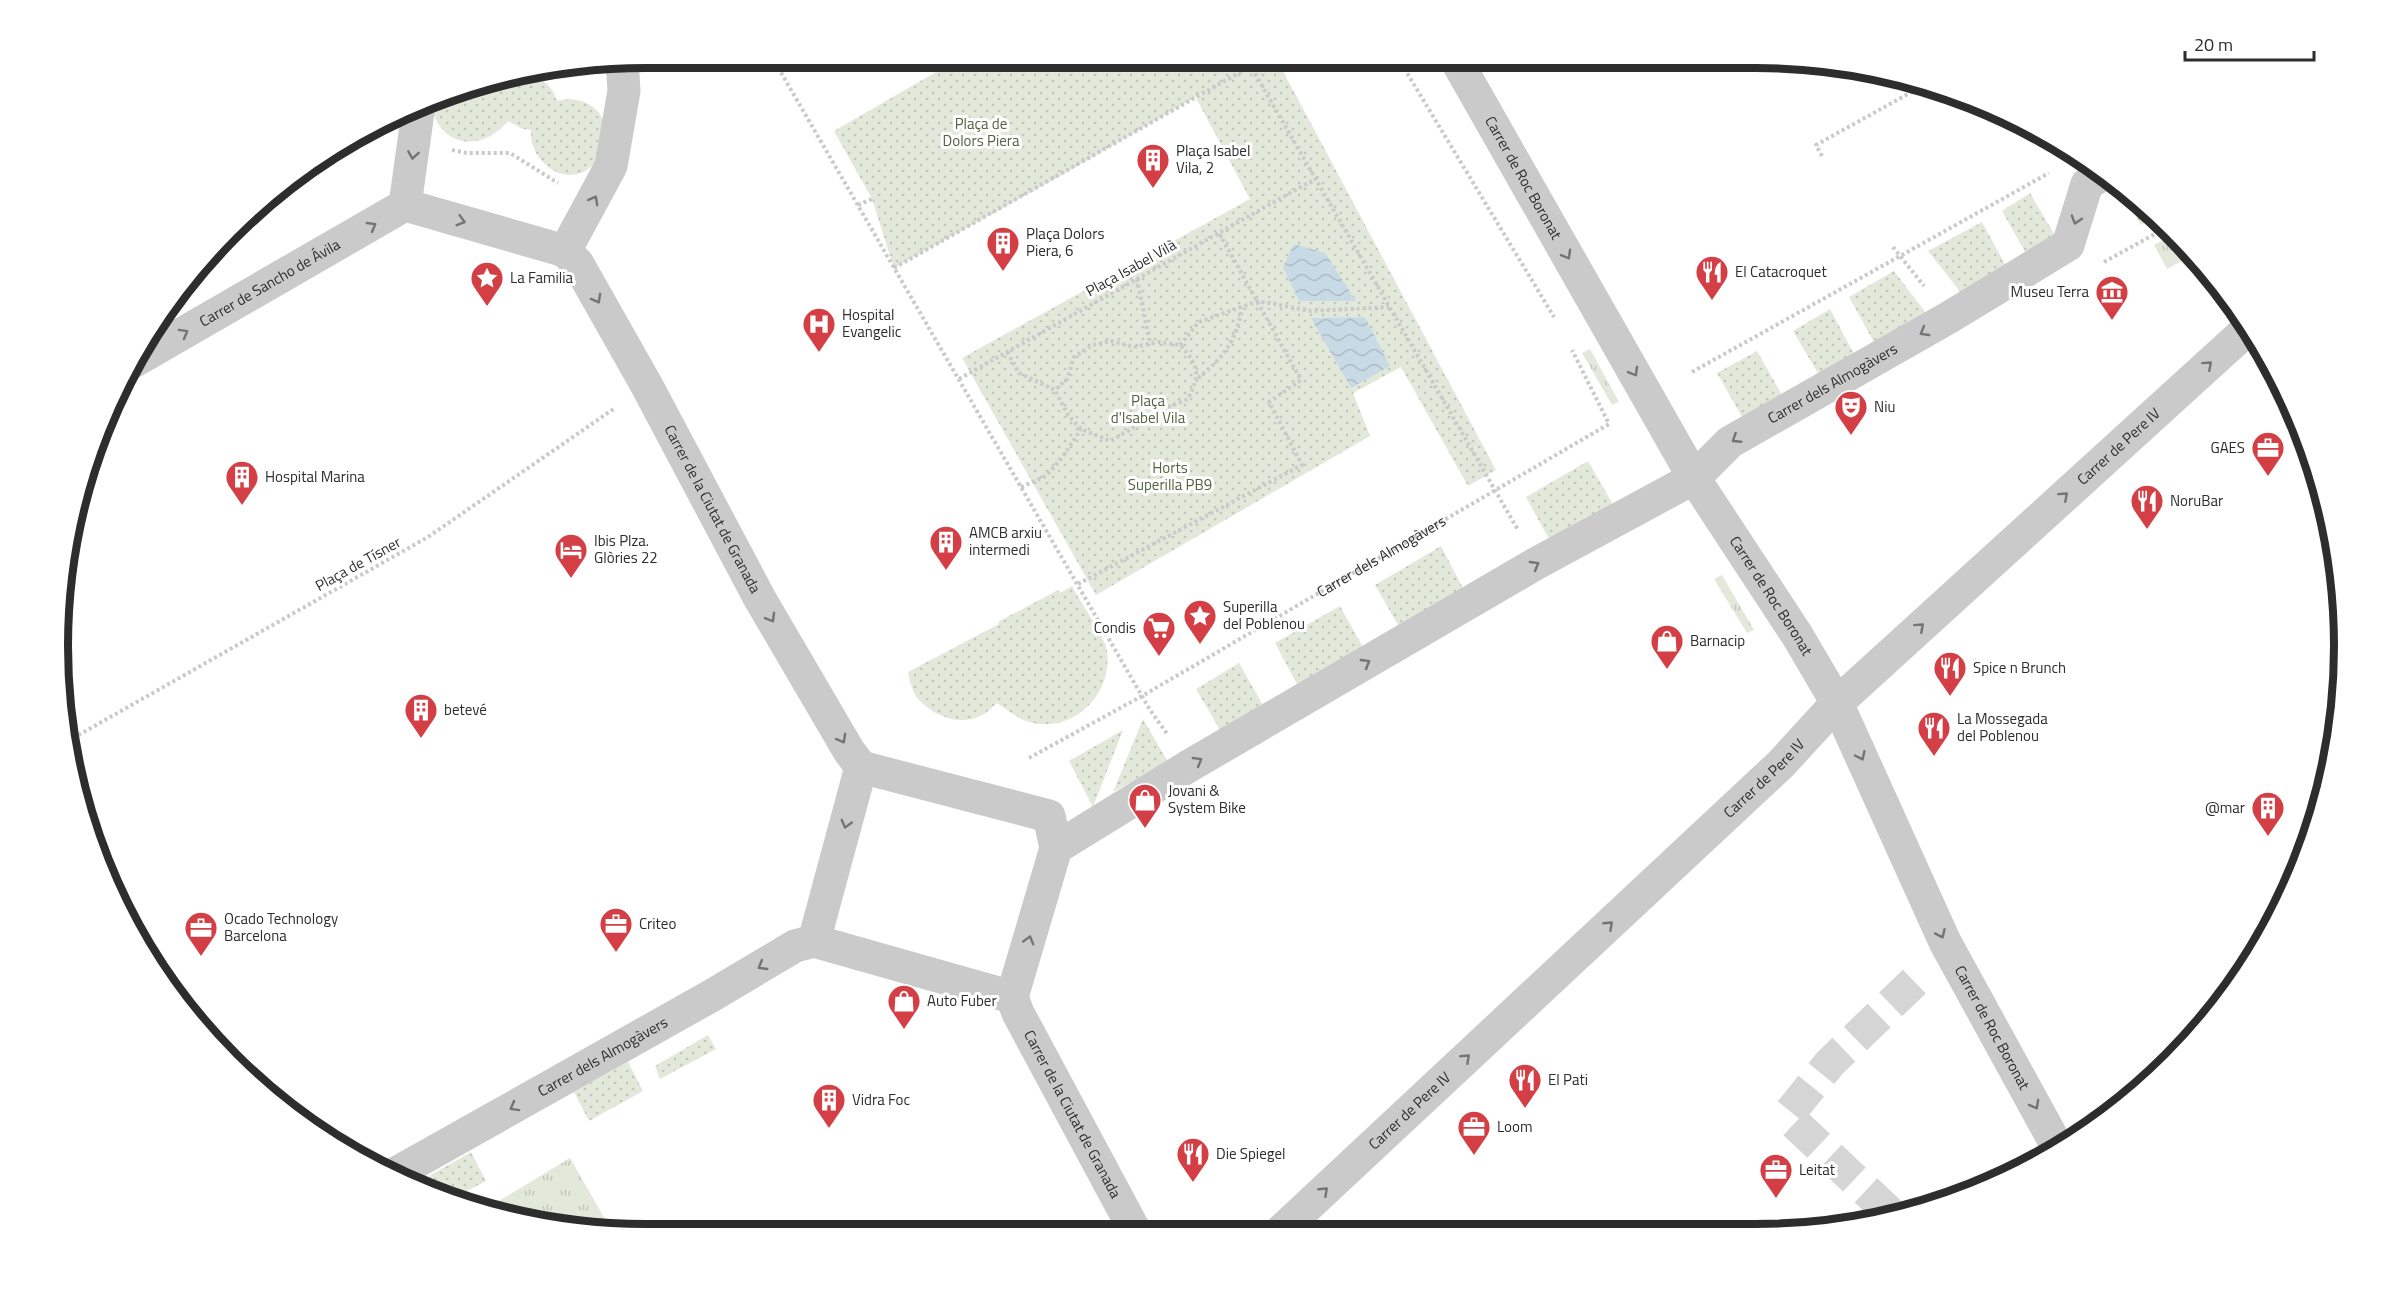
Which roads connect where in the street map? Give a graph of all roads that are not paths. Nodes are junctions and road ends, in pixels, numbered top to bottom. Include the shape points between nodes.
1 (1461, 68) edge
2 (623, 69) edge
3 (419, 113) edge
4 (2095, 178) edge
5 (405, 205) junction
6 (565, 251) junction
7 (2242, 334) edge
8 (146, 355) edge
9 (1694, 478) junction
10 (1837, 703) junction
11 (861, 767) junction
12 (1066, 841) junction
13 (814, 941) junction
14 (1012, 997) junction
15 (2054, 1140) edge
16 (402, 1170) edge
17 (1131, 1224) edge
18 (1288, 1224) edge

1 -> 9 street, Carrer de Roc Boronat
6 -> 2 street via 611,166 624,91
3 -> 5 street
4 -> 9 street, Carrer dels Almogàvers via 2087,183 2068,245 1731,442
5 -> 6 street
8 -> 5 street, Carrer de Sancho de Ávila
6 -> 11 street, Carrer de la Ciutat de Granada via 578,264 760,599
10 -> 7 street, Carrer de Pere IV
9 - 10 street, Carrer de Roc Boronat
12 -> 9 street, Carrer dels Almogàvers via 1537,563
10 -> 15 street, Carrer de Roc Boronat via 1945,942
18 -> 10 street, Carrer de Pere IV via 1781,764
11 - 12 street via 1049,816
11 -> 13 street
14 -> 12 street
13 - 14 street
13 -> 16 street, Carrer dels Almogàvers via 795,946
14 - 17 street, Carrer de la Ciutat de Granada

